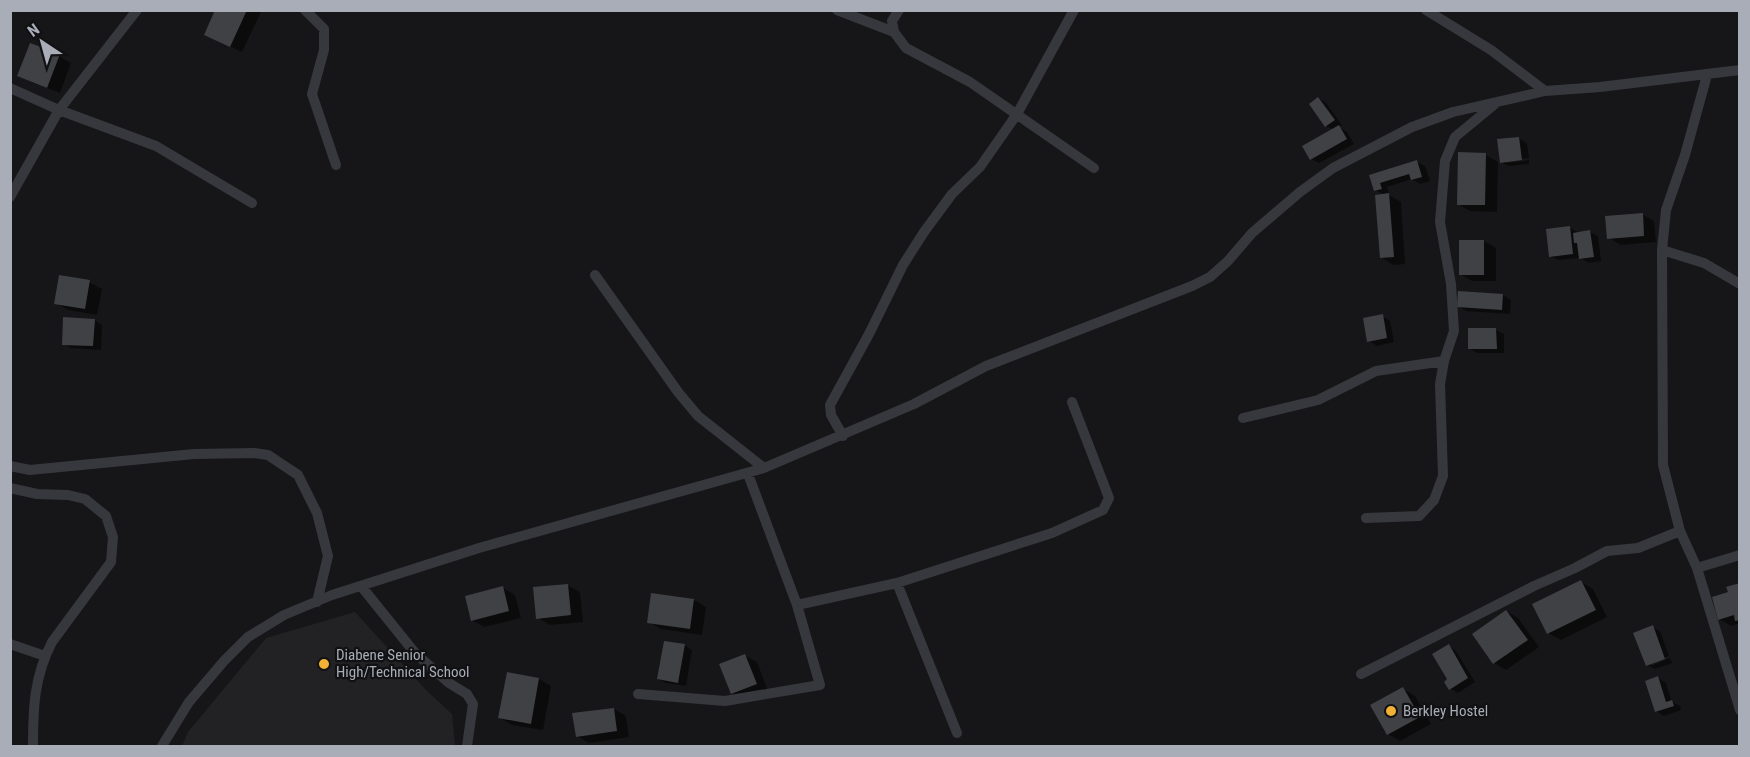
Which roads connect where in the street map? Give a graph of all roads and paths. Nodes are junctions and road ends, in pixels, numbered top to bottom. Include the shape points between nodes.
1 (137, 10) edge
2 (305, 10) edge
3 (837, 10) edge
4 (899, 10) edge
5 (1074, 10) edge
6 (1426, 10) edge
7 (894, 32) junction
8 (1740, 70) edge
9 (1707, 75) junction
10 (10, 88) edge
11 (1545, 91) junction
12 (1497, 101) junction
13 (59, 110) junction
14 (1017, 114) junction
15 (336, 165) dead end
16 (1094, 168) dead end
17 (10, 197) edge
18 (252, 203) dead end
19 (1662, 250) junction
20 (595, 275) dead end
21 (1740, 284) edge
22 (1444, 361) junction
23 (1072, 402) dead end
24 (1243, 418) dead end
25 (843, 435) junction
26 (10, 466) edge
27 (764, 468) junction
28 (748, 474) junction
29 (10, 488) edge
30 (1366, 518) dead end
31 (1680, 531) junction
32 (1740, 555) edge
33 (1697, 568) junction
34 (897, 583) junction
35 (361, 586) junction
36 (317, 602) junction
37 (797, 605) junction
38 (10, 644) edge
39 (45, 657) junction
40 (1361, 674) dead end
41 (638, 694) dead end
42 (1740, 711) edge
43 (957, 733) dead end
44 (33, 747) edge
45 (162, 747) edge
46 (467, 747) edge

1 - 13 street
2 - 15 street via 324,29 324,50 312,94
3 - 7 street
4 - 7 street via 892,21
5 - 14 street
6 - 11 street via 1491,50
7 - 14 street via 906,48 970,82
8 - 9 street
9 - 11 street
9 - 19 street via 1666,210
10 - 13 street
11 - 12 street
12 - 22 street via 1455,137 1445,161 1440,222 1451,284 1454,331
12 - 25 street via 1412,128 1333,168 1252,233 1210,277 986,366
13 - 17 street
13 - 18 street via 156,146
14 - 16 street
14 - 25 street via 980,167 952,194 903,265 830,405 831,415
19 - 21 street via 1704,263
19 - 31 street via 1663,465
20 - 27 street via 698,416
22 - 24 street via 1376,371 1318,400
22 - 30 street via 1440,384 1443,476 1434,500 1419,516
23 - 34 street via 1109,498 1103,510 1052,533
25 - 27 street
26 - 36 street via 30,470 194,454 268,455 298,475 317,513 328,556
27 - 28 street
28 - 35 street via 556,525
28 - 37 street
29 - 39 street via 85,499 106,516 113,537 111,562
31 - 33 street
31 - 40 street via 1638,548 1607,551
32 - 33 street
33 - 42 street
34 - 37 street
34 - 43 street
35 - 36 street
35 - 46 street via 415,653 473,704
36 - 45 street via 284,615 248,637 189,702
37 - 41 street via 820,685 725,701
38 - 39 street
39 - 44 street via 33,705

